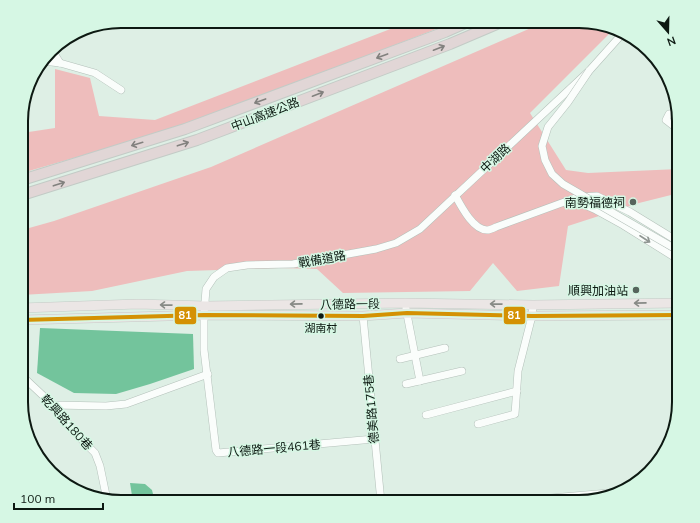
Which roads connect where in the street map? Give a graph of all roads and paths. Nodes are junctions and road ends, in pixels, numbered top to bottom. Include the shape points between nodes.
1 (454, 28) edge
2 (488, 28) edge
3 (619, 38) edge
4 (55, 56) edge
5 (50, 62) edge
6 (60, 63) junction
7 (589, 70) junction
8 (121, 90) dead end
9 (672, 114) edge
10 (672, 125) edge
11 (28, 178) edge
12 (28, 194) edge
13 (455, 195) junction
14 (559, 205) junction
15 (632, 213) junction
16 (624, 225) junction
17 (672, 238) edge
18 (672, 243) edge
19 (672, 247) edge
20 (663, 250) junction
21 (672, 256) edge
22 (405, 303) junction
23 (672, 303) edge
24 (533, 305) junction
25 (28, 308) edge
26 (205, 310) junction
27 (407, 313) junction
28 (672, 315) edge
29 (362, 316) junction
30 (532, 316) junction
31 (28, 320) edge
32 (445, 348) dead end
33 (415, 355) junction
34 (400, 359) dead end
35 (462, 371) dead end
36 (208, 374) junction
37 (420, 381) junction
38 (28, 382) edge
39 (406, 384) dead end
40 (517, 391) junction
41 (53, 405) junction
42 (426, 415) dead end
43 (478, 424) dead end
44 (374, 439) junction
45 (106, 493) edge
46 (380, 495) edge

1 -> 11 highway, 中山高速公路 via 185,129
12 -> 2 highway, 中山高速公路 via 197,140
3 - 7 street, 中湖路
4 - 6 street
5 - 6 street
6 - 8 street via 96,73
7 - 13 street, 中湖路
7 - 19 street, bridge via 548,127 542,146 545,160 552,174 563,184
9 - 10 street via 666,120
13 - 14 street via 472,221 478,227 487,230
13 - 26 street, 戰備道路 via 420,229 376,249 293,264 228,268 214,277 206,289
14 - 15 street via 578,198 597,196
14 - 16 street via 585,205
15 - 16 street
15 - 17 street
16 -> 20 street
18 - 20 street
20 - 21 street
24 -> 22 main road, 八德路一段
22 -> 26 main road, 八德路一段
22 - 27 street
23 -> 24 main road, 八德路一段
24 - 30 street
26 -> 25 main road, 八德路一段 via 138,304
26 - 29 main road, 八德路一段
26 - 31 main road, 八德路一段
26 - 36 street, 八德路一段461巷 via 204,350
27 - 29 main road, 八德路一段
27 - 30 main road, 八德路一段
27 - 33 street
28 - 30 main road, 八德路一段
29 - 44 street, 德美路175巷
30 - 40 street via 518,371
32 - 33 street
33 - 34 street
33 - 37 street
35 - 37 street
36 - 41 street via 126,404
36 - 44 street, 八德路一段461巷 via 218,454
37 - 39 street
38 - 41 street, 乾興路180巷
40 - 42 street
40 - 43 street via 515,414
41 - 45 street, 乾興路180巷 via 95,453
44 - 46 street, 德美路175巷

